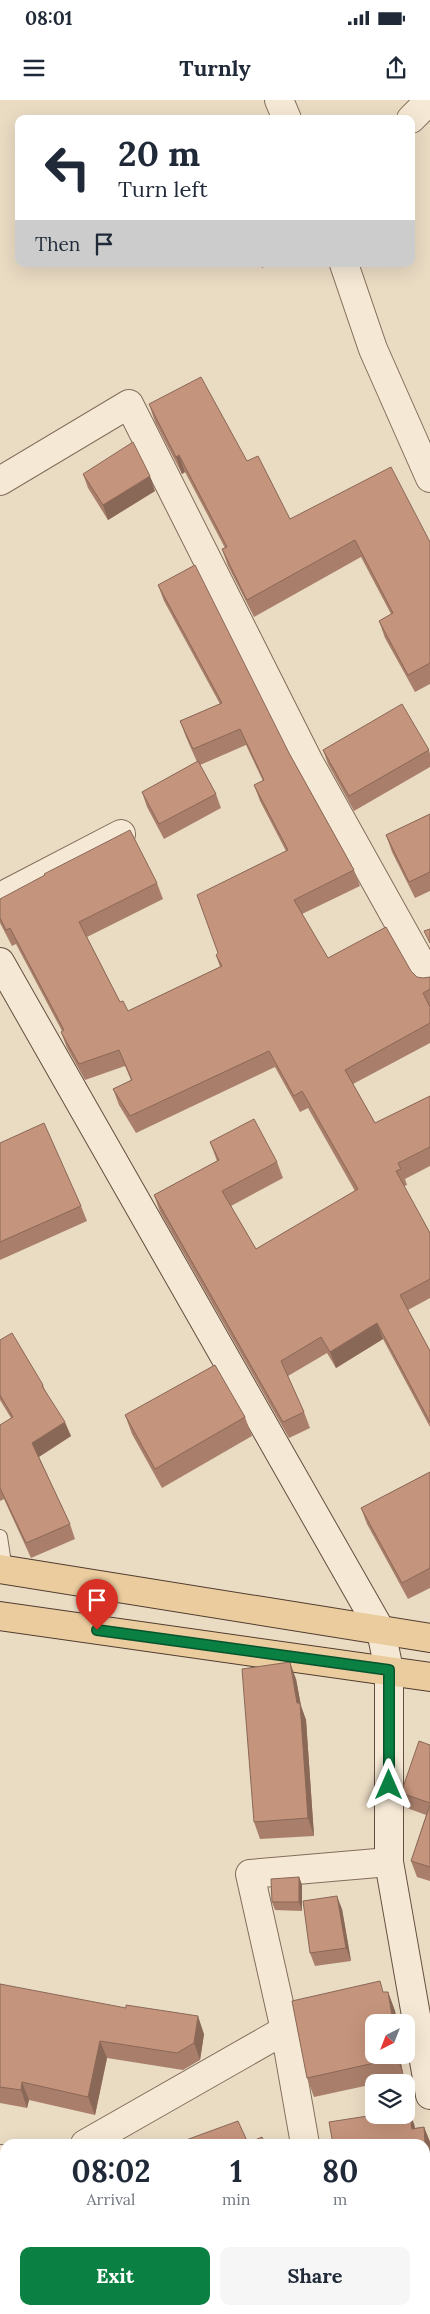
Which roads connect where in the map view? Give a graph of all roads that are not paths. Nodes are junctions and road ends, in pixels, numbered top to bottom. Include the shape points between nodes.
1 (279, 100) edge
2 (430, 100) edge
3 (285, 115) edge
4 (415, 115) edge
5 (345, 267) edge
6 (430, 478) edge
7 (0, 481) edge
8 (121, 834) edge
9 (0, 897) edge
10 (0, 962) edge
11 (430, 979) edge
12 (0, 1537) edge
13 (3, 1570) edge
14 (0, 1616) edge
15 (381, 1631) junction
16 (430, 1638) edge
17 (389, 1670) junction
18 (430, 1677) edge
19 (389, 1862) junction
20 (285, 2030) junction
21 (430, 2095) edge
22 (94, 2139) edge
23 (304, 2139) edge

1 - 3 street
2 - 4 street
5 - 6 street via 373,349
7 - 11 street via 129,404 309,762
8 - 9 street
10 - 15 street
12 - 13 lane
13 - 15 main road
14 - 17 main road
15 - 16 main road
15 - 17 street
17 - 18 main road
17 - 19 street
19 - 20 street via 250,1874
19 - 21 street
20 - 22 street
20 - 23 street

